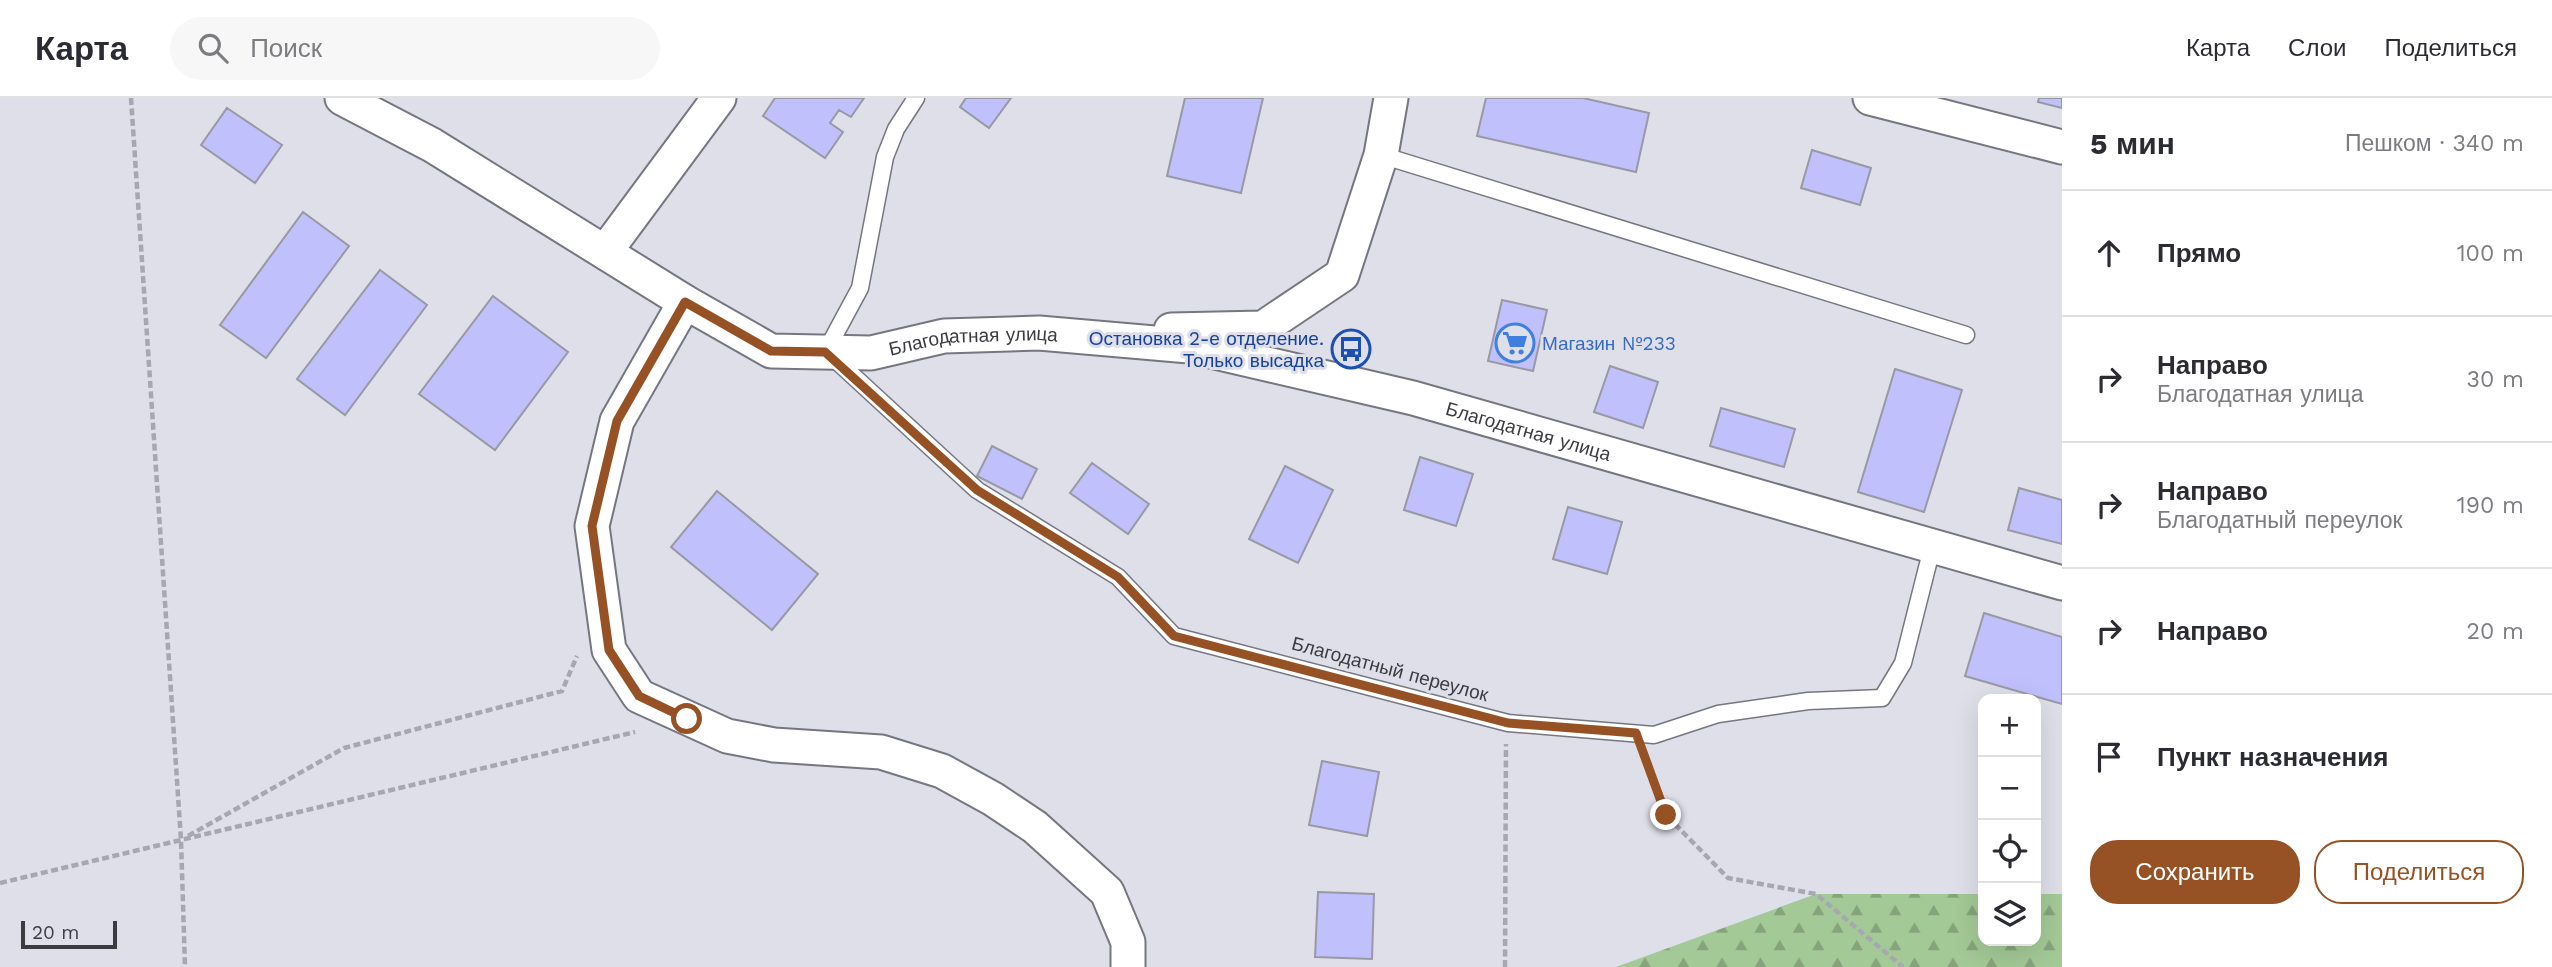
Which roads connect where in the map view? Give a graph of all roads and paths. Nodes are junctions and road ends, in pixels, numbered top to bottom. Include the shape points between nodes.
1 (131, 98) edge
2 (342, 98) edge
3 (719, 98) edge
4 (915, 98) edge
5 (1391, 98) edge
6 (1870, 98) edge
7 (2062, 147) edge
8 (1381, 155) junction
9 (605, 252) junction
10 (685, 302) junction
11 (1039, 333) junction
12 (1966, 335) dead end
13 (825, 352) junction
14 (1933, 544) junction
15 (2062, 583) edge
16 (579, 654) dead end
17 (687, 719) junction
18 (1508, 723) junction
19 (1636, 733) junction
20 (181, 840) junction
21 (0, 883) edge
22 (185, 967) edge
23 (1128, 967) edge
24 (1505, 967) edge
25 (1903, 967) edge

1 - 20 path
2 - 9 street, Благодатная улица via 432,145
3 - 9 street
4 - 13 lane via 885,157 860,288
5 - 8 street
6 - 7 street
8 - 11 street via 1342,275 1263,328
8 - 12 lane
9 - 10 street, Благодатная улица
10 - 13 street, Благодатная улица via 771,351
10 - 17 street via 617,421 592,526 609,650 639,696
11 - 13 street, Благодатная улица via 944,336 871,353
11 - 14 street, Благодатная улица via 1189,346 1343,381
13 - 18 lane, Благодатный переулок via 977,490 1118,577 1174,636
14 - 15 street, Благодатная улица
14 - 19 lane, Благодатный переулок via 1903,663 1882,698 1808,701 1718,714 1654,735
16 - 20 path via 562,691 344,748
17 - 20 path
17 - 23 street via 727,736 774,745 881,752 943,771 993,799 1035,827 1107,892 1128,942
18 - 19 lane, Благодатный переулок
18 - 24 path
19 - 25 path via 1666,815 1728,878 1816,894
20 - 21 path
20 - 22 path

